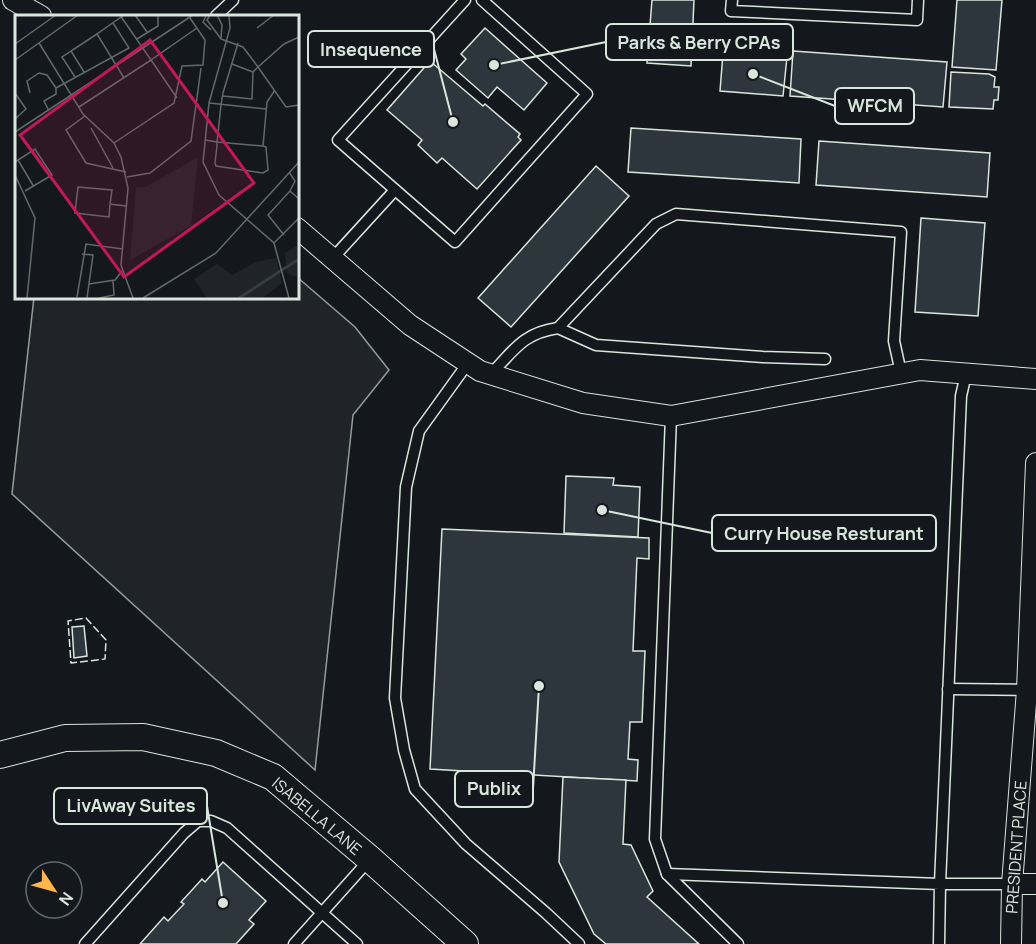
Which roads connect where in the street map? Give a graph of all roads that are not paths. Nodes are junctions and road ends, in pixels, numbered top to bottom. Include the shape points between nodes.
1 (13, 0) edge
2 (233, 0) edge
3 (465, 0) edge
4 (482, 0) edge
5 (732, 0) edge
6 (918, 0) edge
7 (35, 10) edge
8 (217, 15) edge
9 (395, 190) junction
10 (298, 229) edge
11 (332, 259) junction
12 (558, 328) junction
13 (825, 358) dead end
14 (468, 363) junction
15 (901, 373) junction
16 (491, 374) junction
17 (966, 374) junction
18 (1036, 379) edge
19 (671, 416) junction
20 (1036, 463) edge
21 (948, 689) junction
22 (1032, 691) edge
23 (0, 755) edge
24 (370, 859) junction
25 (667, 874) junction
26 (940, 884) junction
27 (1012, 884) junction
28 (1036, 884) edge
29 (322, 912) junction
30 (85, 944) edge
31 (294, 944) edge
32 (357, 944) edge
33 (465, 944) edge
34 (579, 944) edge
35 (738, 944) edge
36 (939, 944) edge
37 (1011, 944) edge

1 - 7 street
2 - 8 lane
3 - 9 lane via 338,140
4 - 9 lane via 587,94 455,242
5 - 6 lane via 731,11 917,20
9 - 11 lane
10 - 11 street
11 - 14 street via 410,325
12 - 13 lane via 596,345
12 - 15 lane via 656,224 676,214 901,232 894,341
12 - 16 lane via 541,330 525,339
14 - 16 street
14 - 34 lane via 419,431 406,487 394,698 415,789 466,844
15 - 17 street via 920,370
15 - 19 street
16 - 19 street via 583,403
17 - 18 street
17 - 21 lane via 961,396
19 - 25 lane via 655,838
20 - 22 street, PRESIDENT PLACE
21 - 22 lane
21 - 26 lane
22 - 27 street, PRESIDENT PLACE
23 - 24 street, ISABELLA LANE via 64,738 143,737 216,753 273,777
24 - 29 lane
24 - 33 street, ISABELLA LANE
25 - 26 lane
25 - 35 lane
26 - 27 lane
26 - 36 lane
27 - 28 street
27 - 37 street, PRESIDENT PLACE
29 - 30 lane via 227,828 198,820
29 - 31 lane
29 - 32 lane

